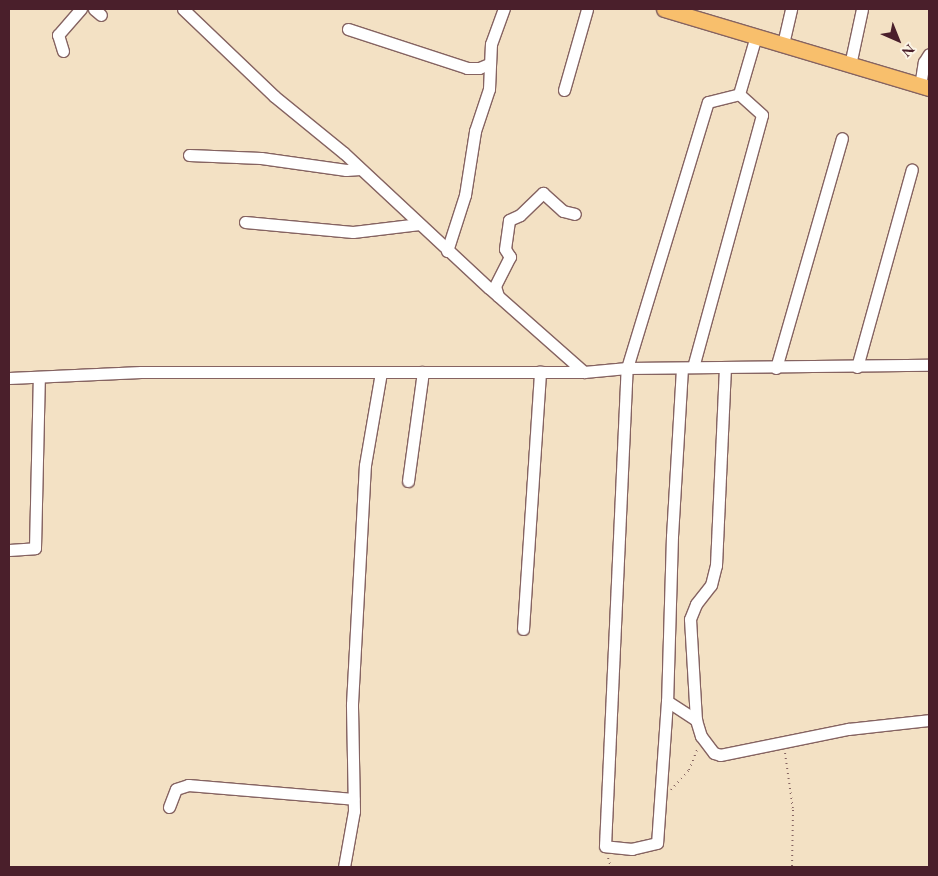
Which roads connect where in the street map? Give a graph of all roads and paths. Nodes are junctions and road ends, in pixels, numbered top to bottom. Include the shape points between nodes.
1 (81, 9) edge
2 (183, 9) edge
3 (504, 9) edge
4 (587, 9) edge
5 (664, 9) edge
6 (791, 9) edge
7 (862, 9) edge
8 (348, 29) dead end
9 (756, 36) junction
10 (783, 44) junction
11 (63, 51) dead end
12 (929, 54) edge
13 (489, 64) junction
14 (850, 65) junction
15 (924, 87) edge
16 (564, 90) dead end
17 (739, 94) junction
18 (842, 138) dead end
19 (189, 156) dead end
20 (360, 169) junction
21 (912, 170) dead end
22 (575, 214) dead end
23 (245, 222) dead end
24 (420, 224) junction
25 (447, 251) junction
26 (498, 296) junction
27 (929, 365) edge
28 (857, 366) junction
29 (627, 368) junction
30 (688, 368) junction
31 (725, 368) junction
32 (776, 368) junction
33 (381, 372) junction
34 (423, 372) junction
35 (540, 372) junction
36 (584, 372) junction
37 (39, 377) junction
38 (9, 378) edge
39 (408, 481) dead end
40 (9, 550) edge
41 (523, 629) dead end
42 (667, 701) junction
43 (696, 720) junction
44 (929, 720) edge
45 (702, 736) junction
46 (783, 741) junction
47 (353, 799) junction
48 (662, 799) junction
49 (169, 808) dead end
50 (344, 867) edge
51 (792, 867) edge

1 - 11 street via 58,35
2 - 20 street via 274,96
3 - 13 street via 491,44
4 - 16 street
5 - 9 main road
6 - 10 street
7 - 14 street
8 - 13 street via 467,68
9 - 10 main road
9 - 17 street
10 - 14 main road
12 - 15 street via 924,62
13 - 25 street via 489,89 475,131 465,195
14 - 15 main road
17 - 29 street via 708,102
17 - 30 street via 762,115
18 - 32 street
19 - 20 street via 261,158
20 - 24 street
21 - 28 street
22 - 26 street via 563,211 543,193 509,220 504,249 510,258 496,286
23 - 24 street via 354,232
24 - 25 street
25 - 26 street
26 - 36 street
27 - 28 street
28 - 32 street
29 - 30 street
29 - 36 street
29 - 48 street via 605,846 632,849 658,843
30 - 31 street
30 - 42 street via 672,536
31 - 32 street
31 - 43 street via 716,565 711,585 690,619
33 - 34 street
33 - 37 street via 141,372
33 - 47 street via 363,494 352,704
34 - 35 street
34 - 39 street
35 - 36 street
35 - 41 street
37 - 38 street
37 - 40 street via 35,548
42 - 43 street
42 - 48 street
43 - 45 street
44 - 46 street via 848,729
45 - 46 street via 714,753 720,755
45 - 48 path via 689,770
46 - 51 path via 793,810
47 - 49 street via 188,785 176,789
47 - 50 street via 352,829

